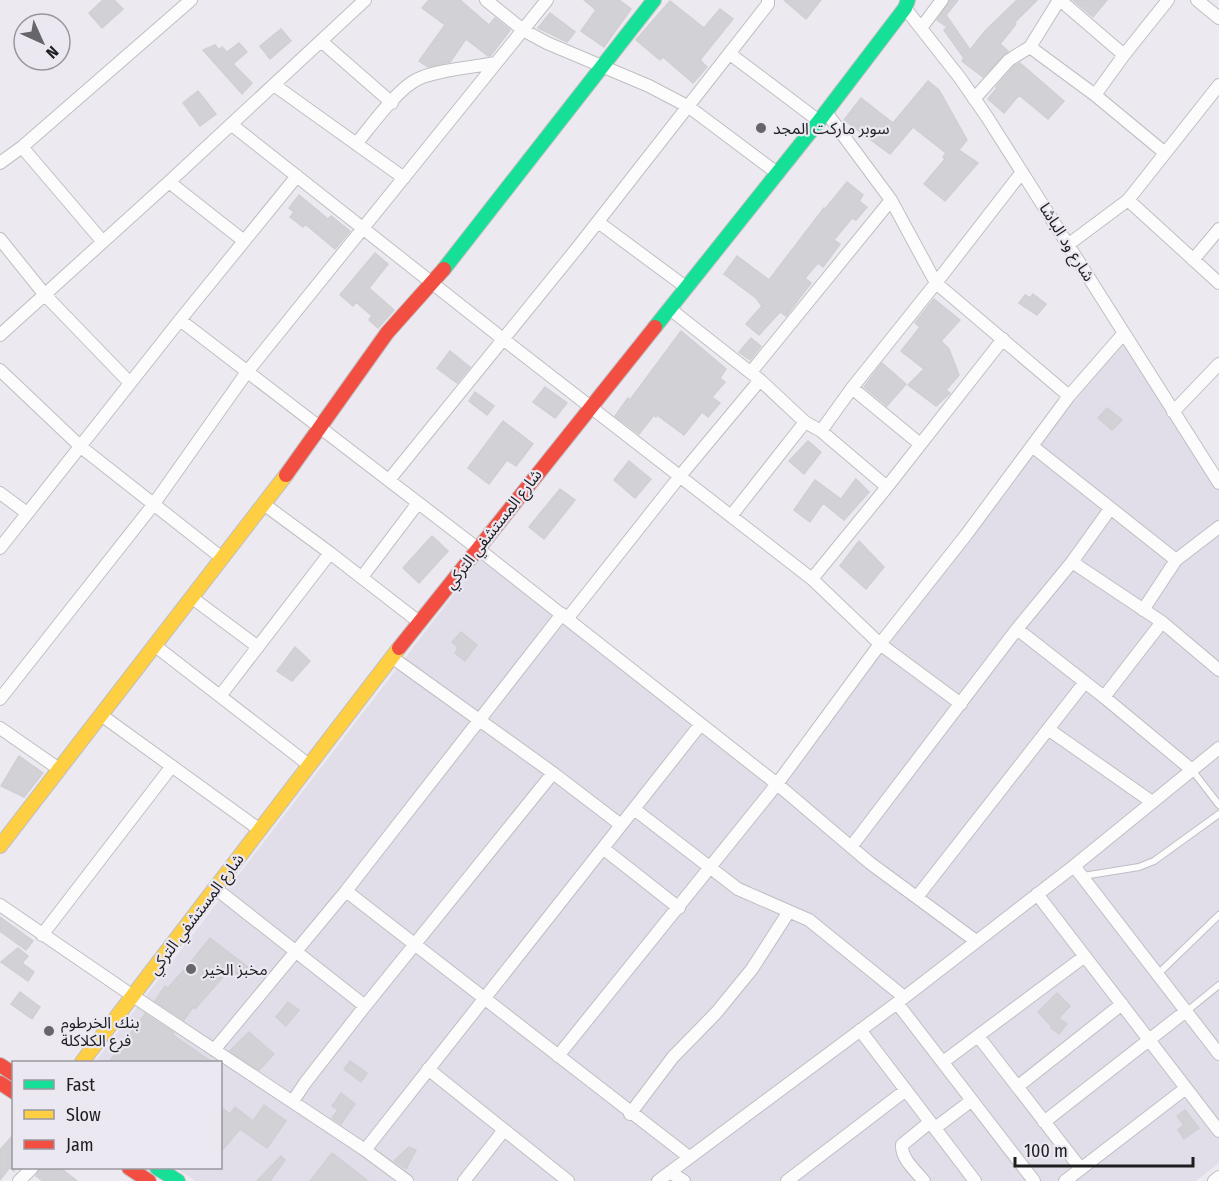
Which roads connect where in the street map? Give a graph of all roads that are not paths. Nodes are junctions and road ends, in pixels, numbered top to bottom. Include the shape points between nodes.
1 (191, 0) edge
2 (365, 0) edge
3 (486, 0) edge
4 (547, 0) edge
5 (654, 0) edge
6 (768, 0) edge
7 (942, 0) edge
8 (1059, 0) edge
9 (1168, 0) edge
10 (1197, 0) edge
11 (906, 4) edge
12 (1219, 18) edge
13 (921, 28) junction
14 (523, 30) junction
15 (321, 41) junction
16 (1030, 47) junction
17 (730, 54) junction
18 (1124, 55) junction
19 (496, 63) junction
20 (602, 67) junction
21 (274, 85) junction
22 (1218, 87) edge
23 (1095, 95) junction
24 (974, 99) junction
25 (392, 103) junction
26 (689, 107) junction
27 (822, 116) junction
28 (232, 125) junction
29 (356, 144) junction
30 (22, 147) junction
31 (1165, 153) junction
32 (0, 163) edge
33 (1022, 172) junction
34 (777, 173) junction
35 (297, 176) junction
36 (404, 178) junction
37 (170, 182) junction
38 (891, 200) junction
39 (1128, 200) junction
40 (598, 222) junction
41 (363, 228) junction
42 (1219, 230) edge
43 (0, 239) edge
44 (244, 241) junction
45 (103, 242) junction
46 (1068, 244) junction
47 (1193, 260) junction
48 (433, 283) junction
49 (936, 283) junction
50 (1219, 284) edge
51 (687, 288) junction
52 (45, 295) junction
53 (670, 309) junction
54 (180, 320) junction
55 (1124, 333) junction
56 (0, 335) edge
57 (502, 339) junction
58 (1003, 339) junction
59 (1219, 364) edge
60 (0, 370) edge
61 (247, 372) junction
62 (756, 376) junction
63 (1206, 379) junction
64 (130, 383) junction
65 (1219, 383) edge
66 (852, 388) junction
67 (1069, 396) junction
68 (591, 406) junction
69 (1173, 412) junction
70 (805, 422) junction
71 (321, 429) junction
72 (821, 431) junction
73 (920, 444) junction
74 (1032, 446) junction
75 (81, 447) junction
76 (680, 476) junction
77 (389, 480) junction
78 (1219, 483) edge
79 (887, 487) junction
80 (0, 493) edge
81 (418, 503) junction
82 (153, 505) junction
83 (265, 505) junction
84 (1110, 509) junction
85 (27, 513) junction
86 (731, 516) junction
87 (1219, 527) edge
88 (0, 548) edge
89 (477, 548) junction
90 (330, 553) junction
91 (222, 558) junction
92 (1176, 560) junction
93 (1072, 562) junction
94 (362, 578) junction
95 (812, 579) junction
96 (191, 597) junction
97 (1143, 610) junction
98 (565, 617) junction
99 (419, 622) junction
100 (1162, 622) junction
101 (1017, 629) junction
102 (880, 644) junction
103 (154, 645) junction
104 (258, 647) junction
105 (393, 658) junction
106 (1219, 670) edge
107 (1085, 682) junction
108 (220, 696) junction
109 (1104, 697) junction
110 (0, 699) edge
111 (961, 704) junction
112 (101, 714) junction
113 (479, 720) junction
114 (700, 726) junction
115 (0, 728) edge
116 (1048, 729) junction
117 (1219, 748) edge
118 (309, 765) junction
119 (172, 766) junction
120 (60, 769) junction
121 (1192, 770) junction
122 (553, 773) junction
123 (777, 784) junction
124 (1152, 802) junction
125 (1219, 805) edge
126 (634, 809) junction
127 (1219, 814) edge
128 (621, 825) junction
129 (260, 830) junction
130 (0, 846) edge
131 (851, 847) junction
132 (604, 849) junction
133 (1074, 866) junction
134 (710, 869) junction
135 (1083, 876) junction
136 (215, 888) junction
137 (346, 891) junction
138 (1037, 894) junction
139 (917, 897) junction
140 (0, 905) edge
141 (679, 908) junction
142 (788, 913) junction
143 (1219, 915) edge
144 (42, 935) junction
145 (976, 941) junction
146 (415, 945) junction
147 (296, 951) junction
148 (1085, 956) junction
149 (1158, 974) junction
150 (1219, 985) edge
151 (133, 996) junction
152 (485, 999) junction
153 (901, 1000) junction
154 (1122, 1004) junction
155 (365, 1006) junction
156 (1186, 1011) junction
157 (860, 1030) junction
158 (978, 1036) junction
159 (1149, 1040) junction
160 (213, 1050) junction
161 (1219, 1053) edge
162 (558, 1056) junction
163 (83, 1061) edge
164 (943, 1062) junction
165 (428, 1070) junction
166 (1017, 1087) junction
167 (1186, 1088) junction
168 (906, 1090) junction
169 (293, 1101) junction
170 (971, 1101) junction
171 (630, 1114) junction
172 (1044, 1122) junction
173 (932, 1125) junction
174 (504, 1130) junction
175 (1219, 1131) edge
176 (365, 1150) junction
177 (688, 1157) junction
178 (30, 1169) edge
179 (132, 1169) edge
180 (160, 1169) edge
181 (1081, 1169) junction
182 (670, 1172) junction
183 (1219, 1177) edge
184 (19, 1181) edge
185 (149, 1181) edge
186 (178, 1181) edge
187 (407, 1181) edge
188 (464, 1181) edge
189 (568, 1181) edge
190 (658, 1181) edge
191 (684, 1181) edge
192 (787, 1181) edge
193 (924, 1181) edge
194 (975, 1181) edge
195 (1034, 1181) edge
196 (1065, 1181) edge
197 (1214, 1181) edge

1 - 30 street
2 - 15 street
3 - 14 street
4 - 14 street
5 - 20 street
6 - 17 street
7 - 13 street
8 - 16 street
8 - 18 street
9 - 18 street
10 - 12 street
11 - 13 street, شارع ود الباشا
11 - 27 street, شارع المستشفي التركي
13 - 24 street, شارع ود الباشا
14 - 19 street
14 - 20 street
15 - 21 street
15 - 25 street
16 - 23 street
16 - 24 street via 1010,60
17 - 26 street
17 - 27 street
18 - 23 street
19 - 25 street via 420,78
19 - 36 street
20 - 26 street
20 - 48 street
21 - 28 street
21 - 29 street
22 - 31 street
23 - 31 street
24 - 33 street, شارع ود الباشا
25 - 29 street
26 - 34 street
26 - 40 street
27 - 34 street, شارع المستشفي التركي
27 - 38 street
28 - 35 street
28 - 37 street
29 - 36 street
30 - 32 street
30 - 45 street
31 - 39 street
33 - 46 street, شارع ود الباشا
33 - 49 street
34 - 51 street, شارع المستشفي التركي
35 - 41 street
35 - 44 street
36 - 41 street
37 - 44 street
37 - 45 street
38 - 49 street
38 - 62 street
39 - 46 street
39 - 47 street
40 - 51 street
40 - 57 street
41 - 48 street
41 - 61 street
42 - 47 street
43 - 52 street
44 - 54 street
45 - 52 street
46 - 55 street, شارع ود الباشا
47 - 50 street
48 - 57 street
48 - 71 street via 387,333
49 - 58 street
49 - 66 street
51 - 53 street, شارع المستشفي التركي
52 - 56 street
52 - 64 street
53 - 62 street
53 - 68 street, شارع المستشفي التركي
54 - 61 street
54 - 64 street
55 - 67 street
55 - 69 street, شارع ود الباشا
57 - 68 street
57 - 77 street
58 - 67 street
58 - 73 street
59 - 63 street
60 - 75 street
61 - 71 street
61 - 82 street
62 - 70 street
62 - 76 street
63 - 65 street
63 - 69 street
64 - 75 street
66 - 72 street
66 - 73 street
67 - 74 street
68 - 76 street
68 - 89 street, شارع المستشفي التركي
69 - 78 street, شارع ود الباشا
70 - 72 street
70 - 86 street
71 - 77 street
71 - 83 street
72 - 79 street
73 - 79 street
74 - 84 street
74 - 102 street
75 - 82 street
75 - 85 street
76 - 86 street
76 - 98 street
77 - 81 street
79 - 95 street
80 - 85 street
81 - 89 street
81 - 94 street
82 - 91 street
82 - 110 street
83 - 90 street
83 - 91 street
84 - 92 street
84 - 93 street
85 - 88 street
86 - 95 street
87 - 92 street
89 - 98 street
89 - 99 street, شارع المستشفي التركي
90 - 94 street
90 - 104 street
91 - 96 street
92 - 97 street
93 - 97 street
93 - 101 street
94 - 99 street
95 - 102 street
96 - 103 street
96 - 104 street
97 - 100 street
98 - 113 street
98 - 114 street
99 - 105 street, شارع المستشفي التركي
100 - 106 street
100 - 109 street
101 - 107 street
101 - 111 street
102 - 111 street
102 - 123 street
103 - 108 street
103 - 112 street
104 - 108 street
105 - 113 street
105 - 118 street, شارع المستشفي التركي
107 - 109 street
107 - 116 street
108 - 118 street
109 - 121 street
111 - 131 street
112 - 119 street
112 - 120 street
113 - 122 street
113 - 137 street
114 - 123 street
114 - 126 street
115 - 120 street
116 - 124 street
116 - 139 street
117 - 121 street
118 - 129 street, شارع المستشفي التركي
119 - 129 street
119 - 144 street
120 - 130 street
121 - 124 street
121 - 125 lane
122 - 128 street
122 - 146 street
123 - 131 street
123 - 134 street
124 - 133 street
126 - 128 street
126 - 134 street
127 - 135 lane via 1154,861
128 - 132 street
129 - 136 street, شارع المستشفي التركي
131 - 139 street
132 - 141 street
132 - 152 street
133 - 135 street
133 - 138 street
134 - 141 street
134 - 142 street via 738,889
135 - 149 street
136 - 147 street
136 - 151 street, شارع المستشفي التركي
137 - 146 street
137 - 147 street
138 - 145 street
138 - 148 street
139 - 145 street
140 - 144 street
141 - 162 street
142 - 153 street via 809,920
142 - 171 street via 752,969 673,1057
143 - 149 lane
144 - 151 street
145 - 153 street
146 - 152 street
146 - 155 street
147 - 155 street
147 - 160 street
148 - 154 street
148 - 158 street
149 - 156 street
150 - 156 lane
151 - 160 street
151 - 163 street, شارع المستشفي التركي
152 - 162 street
152 - 165 street
153 - 157 street
153 - 164 street
154 - 159 street
154 - 166 street
155 - 169 street
156 - 159 street
156 - 161 street
157 - 168 street
157 - 177 street
158 - 164 street
158 - 166 street
159 - 167 street
159 - 172 street
160 - 169 street
162 - 171 street
164 - 170 street
165 - 174 street
165 - 176 street
166 - 172 street
167 - 175 street
167 - 181 street
168 - 173 street
168 - 192 street
169 - 176 street
170 - 173 street
170 - 195 street
171 - 177 street
172 - 181 street
173 - 193 street via 902,1145 905,1157
173 - 194 street
174 - 188 street
174 - 189 street
176 - 187 street
177 - 182 street
178 - 184 street
179 - 185 street
180 - 186 street
181 - 196 street
182 - 190 street
182 - 191 street
183 - 197 street

